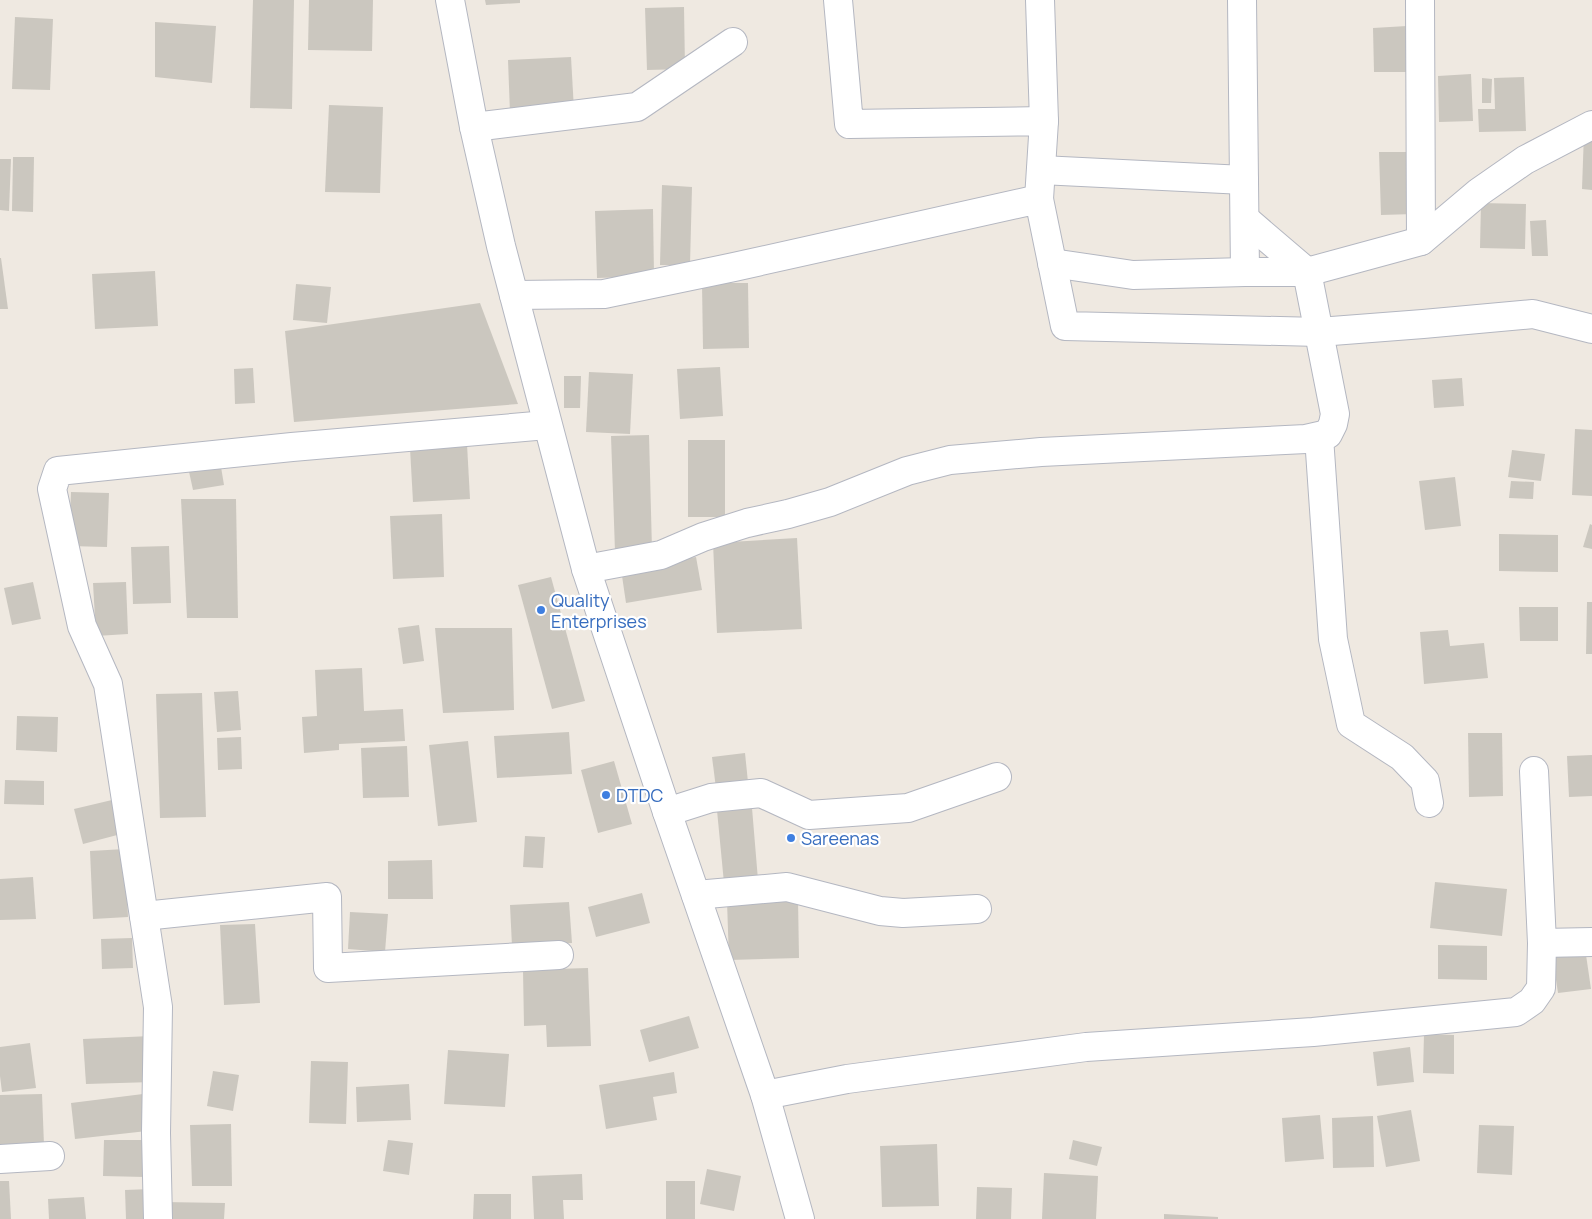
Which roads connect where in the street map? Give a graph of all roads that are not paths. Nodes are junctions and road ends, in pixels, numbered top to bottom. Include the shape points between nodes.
1 (450, 0) edge
2 (838, 0) edge
3 (1040, 0) edge
4 (1242, 0) edge
5 (1420, 0) edge
6 (733, 42) dead end
7 (1044, 121) junction
8 (1592, 125) edge
9 (474, 127) junction
10 (1041, 170) junction
11 (1244, 180) junction
12 (1039, 199) junction
13 (1245, 219) junction
14 (1422, 241) junction
15 (1052, 263) junction
16 (1246, 272) junction
17 (1307, 272) junction
18 (514, 295) junction
19 (1592, 329) edge
20 (1319, 332) junction
21 (547, 425) junction
22 (1319, 437) junction
23 (586, 569) junction
24 (1534, 771) dead end
25 (997, 777) dead end
26 (1429, 803) dead end
27 (668, 812) junction
28 (696, 894) junction
29 (978, 909) dead end
30 (144, 916) junction
31 (1592, 942) edge
32 (1542, 943) junction
33 (559, 955) dead end
34 (765, 1095) junction
35 (50, 1156) dead end
36 (0, 1159) edge
37 (158, 1219) edge
38 (800, 1219) edge

1 - 9 street
2 - 7 street via 849,124
3 - 7 street
4 - 11 street
5 - 14 street
6 - 9 street via 637,107
7 - 10 street
8 - 14 street via 1525,160 1479,192
9 - 18 street
10 - 11 street
10 - 12 street
11 - 13 street
12 - 15 street
12 - 18 street via 604,294
13 - 16 street
13 - 17 street
14 - 17 street
15 - 16 street via 1133,275
15 - 20 street via 1065,326
16 - 17 street
17 - 20 street
18 - 21 street
19 - 20 street via 1533,314
20 - 22 street via 1335,414 1328,434
21 - 23 street
21 - 30 street via 58,471 52,488 82,626 108,684
22 - 23 street via 950,460 906,471 830,502 703,537 661,555
22 - 26 street via 1334,640 1351,724 1402,757 1425,781
23 - 27 street
24 - 32 street
25 - 27 street via 908,808 809,815 761,793 711,798
27 - 28 street
28 - 29 street via 787,887 880,911
28 - 34 street
30 - 33 street via 327,897 328,968
30 - 37 street via 158,1007
31 - 32 street
32 - 34 street via 1541,988 1532,1002 1516,1012 1313,1032 1086,1047 848,1079
34 - 38 street
35 - 36 street

